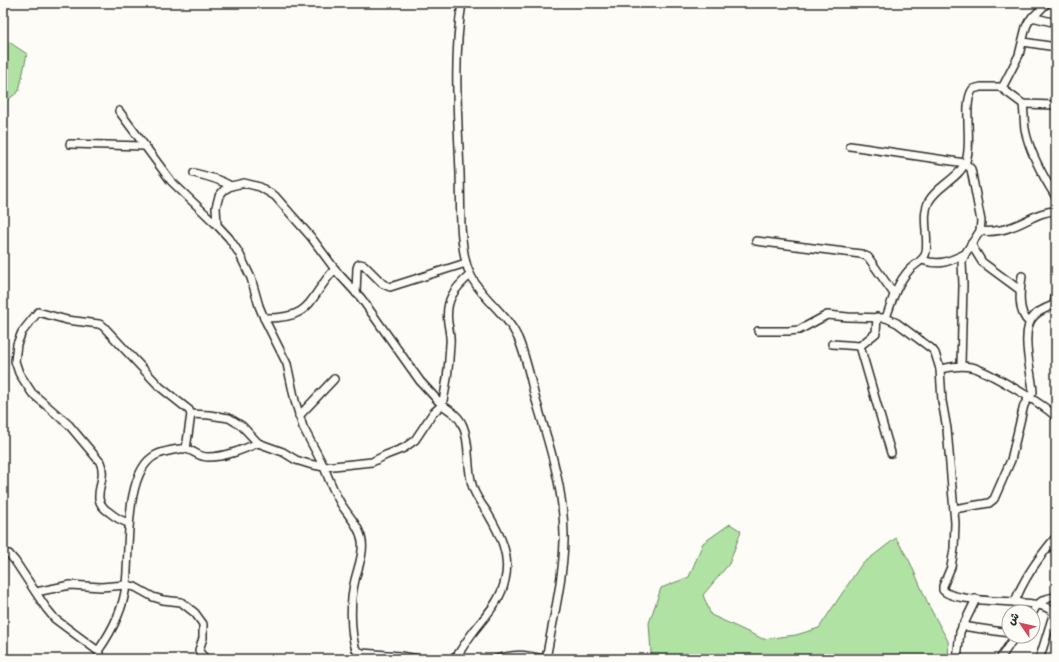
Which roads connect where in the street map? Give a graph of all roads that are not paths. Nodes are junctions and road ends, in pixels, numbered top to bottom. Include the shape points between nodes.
1 (462, 3) edge
2 (1047, 3) edge
3 (1032, 17) junction
4 (1056, 23) edge
5 (1023, 42) junction
6 (1056, 47) edge
7 (1002, 88) junction
8 (1023, 104) junction
9 (1056, 105) edge
10 (118, 111) dead end
11 (70, 144) dead end
12 (144, 146) junction
13 (850, 146) dead end
14 (965, 163) junction
15 (194, 173) dead end
16 (231, 186) junction
17 (1056, 197) edge
18 (1056, 211) edge
19 (217, 225) junction
20 (980, 232) junction
21 (756, 241) dead end
22 (971, 244) junction
23 (965, 254) junction
24 (922, 260) junction
25 (466, 263) junction
26 (335, 269) junction
27 (470, 275) junction
28 (1022, 276) dead end
29 (1020, 290) junction
30 (1056, 291) edge
31 (356, 293) junction
32 (894, 294) junction
33 (1055, 304) edge
34 (264, 318) junction
35 (877, 318) junction
36 (886, 318) junction
37 (1029, 322) junction
38 (758, 331) dead end
39 (832, 344) dead end
40 (860, 346) junction
41 (961, 365) junction
42 (940, 368) junction
43 (334, 379) dead end
44 (1028, 398) junction
45 (442, 405) junction
46 (191, 414) junction
47 (299, 416) junction
48 (1056, 417) edge
49 (258, 443) junction
50 (186, 449) junction
51 (891, 453) dead end
52 (324, 467) junction
53 (954, 509) junction
54 (129, 523) junction
55 (1056, 537) edge
56 (3, 552) edge
57 (126, 585) junction
58 (36, 592) junction
59 (1056, 597) edge
60 (976, 599) junction
61 (1015, 602) junction
62 (1037, 604) joint
63 (1041, 606) edge
64 (1055, 612) edge
65 (962, 626) junction
66 (1001, 632) edge
67 (1010, 644) edge
68 (98, 651) junction
69 (358, 656) edge
70 (1040, 657) dead end
71 (101, 659) edge
72 (206, 659) edge
73 (419, 659) edge
74 (455, 659) edge
75 (496, 659) edge
76 (544, 659) edge
77 (957, 659) edge
78 (1000, 659) edge

1 - 25 street via 458,33 457,83 461,224
2 - 3 street
3 - 4 street
3 - 5 street
5 - 6 street
5 - 7 street
7 - 8 street
7 - 14 street via 981,87 971,92
8 - 9 street
8 - 17 street via 1028,138 1039,166
10 - 12 street
11 - 12 street
12 - 19 street via 171,181
13 - 14 street
14 - 20 street via 971,169 979,206
14 - 24 street via 958,174 935,193 928,203 927,251
15 - 16 street via 209,176
16 - 19 street via 219,196 216,207
16 - 26 street via 244,183 260,187 275,196
18 - 20 street via 1041,213 1012,227
19 - 34 street via 229,238 247,267
20 - 22 street
21 - 32 street via 861,254 868,257
22 - 23 street
22 - 29 street via 982,262
23 - 24 street via 949,262 932,263
23 - 41 street via 962,262
24 - 32 street via 911,268
25 - 27 street
25 - 31 street via 390,287 382,284 360,264
26 - 31 street
26 - 34 street via 305,309 287,317
27 - 45 street via 456,288 448,304 450,343
27 - 76 street via 517,335 556,469 563,514 564,542 560,580
28 - 29 street
29 - 37 street via 1022,311
30 - 33 street
31 - 45 street via 420,381
32 - 36 street
33 - 37 street via 1037,313
34 - 47 street via 287,364
35 - 36 street
35 - 38 street via 827,315 798,330
35 - 40 street via 876,333
36 - 42 street via 898,323 932,350
37 - 44 street via 1027,338 1033,392
39 - 40 street
40 - 51 street
41 - 42 street
41 - 44 street via 978,368
42 - 53 street
43 - 47 street
44 - 48 street
44 - 53 street via 1024,405 1011,460 994,499 989,503
45 - 52 street via 433,413 415,440 404,448 372,462
45 - 74 street via 455,413 464,427 469,471 474,489 503,542 507,565 506,579 500,596
46 - 49 street via 229,418
46 - 50 street
46 - 54 street via 160,388 99,324 67,320 38,312 22,332 17,344 16,361 19,374 32,393 69,425 100,462 102,468 99,504
47 - 52 street
49 - 50 street via 225,455 209,457 200,456
49 - 52 street via 296,460
50 - 54 street via 155,455 143,467 133,495
52 - 69 street via 333,490 357,528 362,541 352,597 354,639
53 - 60 street via 954,549 943,590 948,595
54 - 57 street
55 - 61 street via 1018,593
56 - 58 street via 15,561
57 - 58 street via 70,585
57 - 68 street via 118,617 108,638
57 - 72 street via 158,598 181,602 195,613 203,624 203,638 199,650
58 - 68 street via 55,618
59 - 62 street via 1046,598
60 - 61 street
60 - 65 street
61 - 62 street
63 - 64 street
64 - 70 street
65 - 66 street
65 - 77 street
67 - 78 street
68 - 71 street
69 - 73 street
75 - 76 street via 516,655

